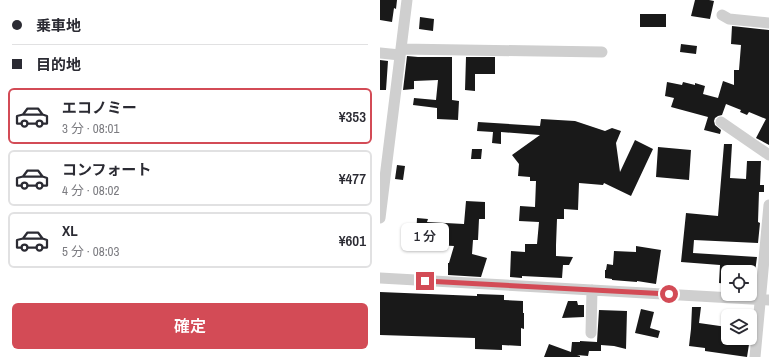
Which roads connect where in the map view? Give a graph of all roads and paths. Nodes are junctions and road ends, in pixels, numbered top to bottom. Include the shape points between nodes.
1 (407, 0) edge
2 (722, 15) dead end
3 (769, 23) edge
4 (400, 52) junction
5 (602, 52) dead end
6 (380, 53) edge
7 (721, 122) dead end
8 (769, 155) edge
9 (769, 206) edge
10 (380, 218) edge
11 (380, 278) edge
12 (592, 290) junction
13 (765, 299) edge
14 (591, 334) dead end
15 (755, 357) edge

1 - 4 street
2 - 3 street via 729,19
4 - 5 street
4 - 6 street
4 - 10 street
7 - 8 street
9 - 13 street
11 - 12 street
12 - 13 street
12 - 14 street
13 - 15 street

